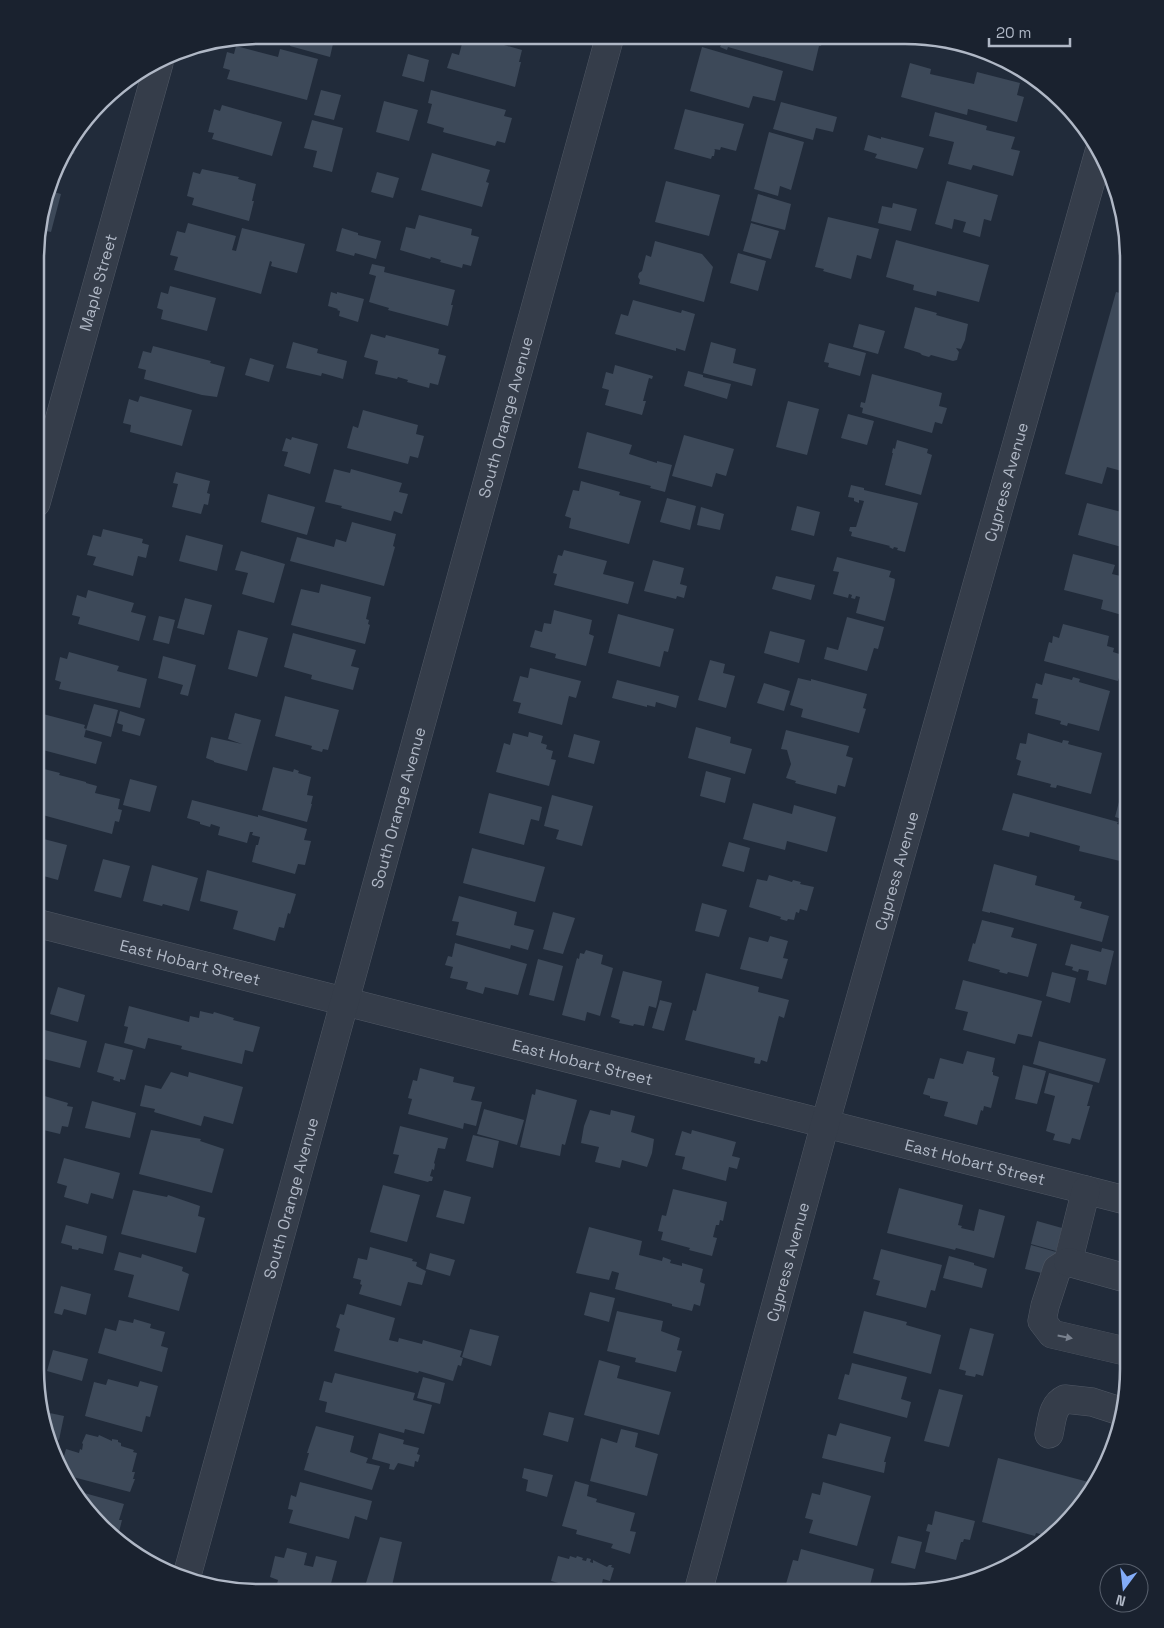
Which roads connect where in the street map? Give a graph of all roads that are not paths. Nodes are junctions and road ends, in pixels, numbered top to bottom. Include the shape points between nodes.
1 (608, 44) edge
2 (157, 70) edge
3 (1096, 161) edge
4 (44, 474) edge
5 (44, 925) edge
6 (345, 1002) junction
7 (825, 1124) junction
8 (1086, 1190) junction
9 (1120, 1199) edge
10 (1062, 1266) junction
11 (1120, 1277) edge
12 (1120, 1350) edge
13 (1116, 1410) edge
14 (1049, 1434) dead end
15 (188, 1572) edge
16 (700, 1584) edge

1 - 6 street, South Orange Avenue
2 - 4 street, Maple Street
3 - 7 street, Cypress Avenue
5 - 6 street, East Hobart Street
6 - 7 street, East Hobart Street
6 - 15 street, South Orange Avenue
7 - 8 street, East Hobart Street
7 - 16 street, Cypress Avenue
8 - 9 street, East Hobart Street
8 - 10 street
10 - 11 street
10 -> 12 street via 1042,1321 1052,1334
13 - 14 street via 1065,1398 1053,1414

